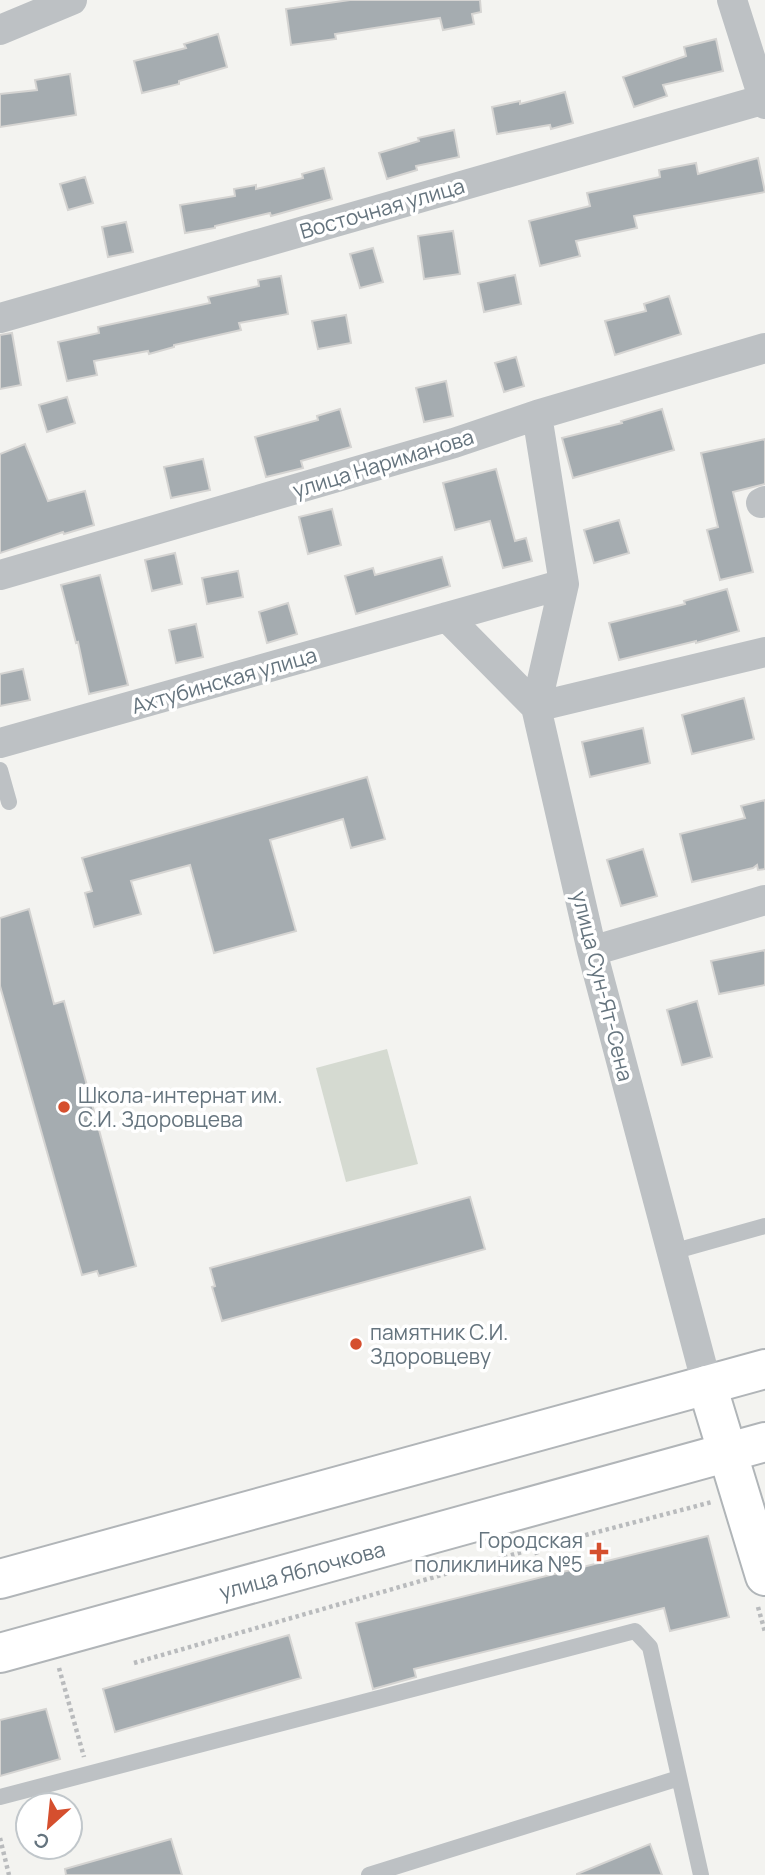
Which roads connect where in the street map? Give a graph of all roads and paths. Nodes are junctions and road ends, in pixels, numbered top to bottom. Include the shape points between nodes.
1 (72, 0) edge
2 (732, 0) edge
3 (0, 30) edge
4 (764, 101) edge
5 (0, 318) edge
6 (765, 348) edge
7 (537, 415) junction
8 (0, 575) edge
9 (564, 584) junction
10 (447, 617) junction
11 (765, 652) edge
12 (536, 707) junction
13 (0, 743) edge
14 (0, 770) edge
15 (9, 802) dead end
16 (765, 900) edge
17 (592, 951) junction
18 (765, 1226) edge
19 (672, 1252) junction
20 (765, 1368) edge
21 (707, 1385) junction
22 (765, 1442) edge
23 (727, 1452) junction
24 (714, 1501) dead end
25 (536, 1548) junction
26 (539, 1561) dead end
27 (765, 1576) edge
28 (0, 1579) edge
29 (0, 1653) edge
30 (134, 1663) dead end
31 (58, 1665) dead end
32 (89, 1775) junction
33 (679, 1778) junction
34 (0, 1797) edge
35 (0, 1838) edge
36 (9, 1875) edge
37 (369, 1875) edge
38 (701, 1875) edge

1 - 3 street
2 - 4 street
4 - 5 street, Восточная улица
6 - 7 street, улица Нариманова
7 - 8 street, улица Нариманова
7 - 9 street
9 - 10 street, Ахтубинская улица
9 - 12 street, улица Сун-Ят-Сена
10 - 12 street
10 - 13 street, Ахтубинская улица
11 - 12 street
12 - 17 street, улица Сун-Ят-Сена
14 - 15 lane
16 - 17 street
17 - 19 street, улица Сун-Ят-Сена
18 - 19 lane
19 - 21 street, улица Сун-Ят-Сена
20 - 21 main road
21 - 23 main road
21 - 28 main road
22 - 23 main road, улица Яблочкова
23 - 27 main road
23 - 29 main road, улица Яблочкова
24 - 25 path
25 - 26 path
25 - 30 path
31 - 32 path
32 - 33 lane via 635,1631 649,1647
32 - 34 lane
33 - 37 lane
33 - 38 lane
35 - 36 path

